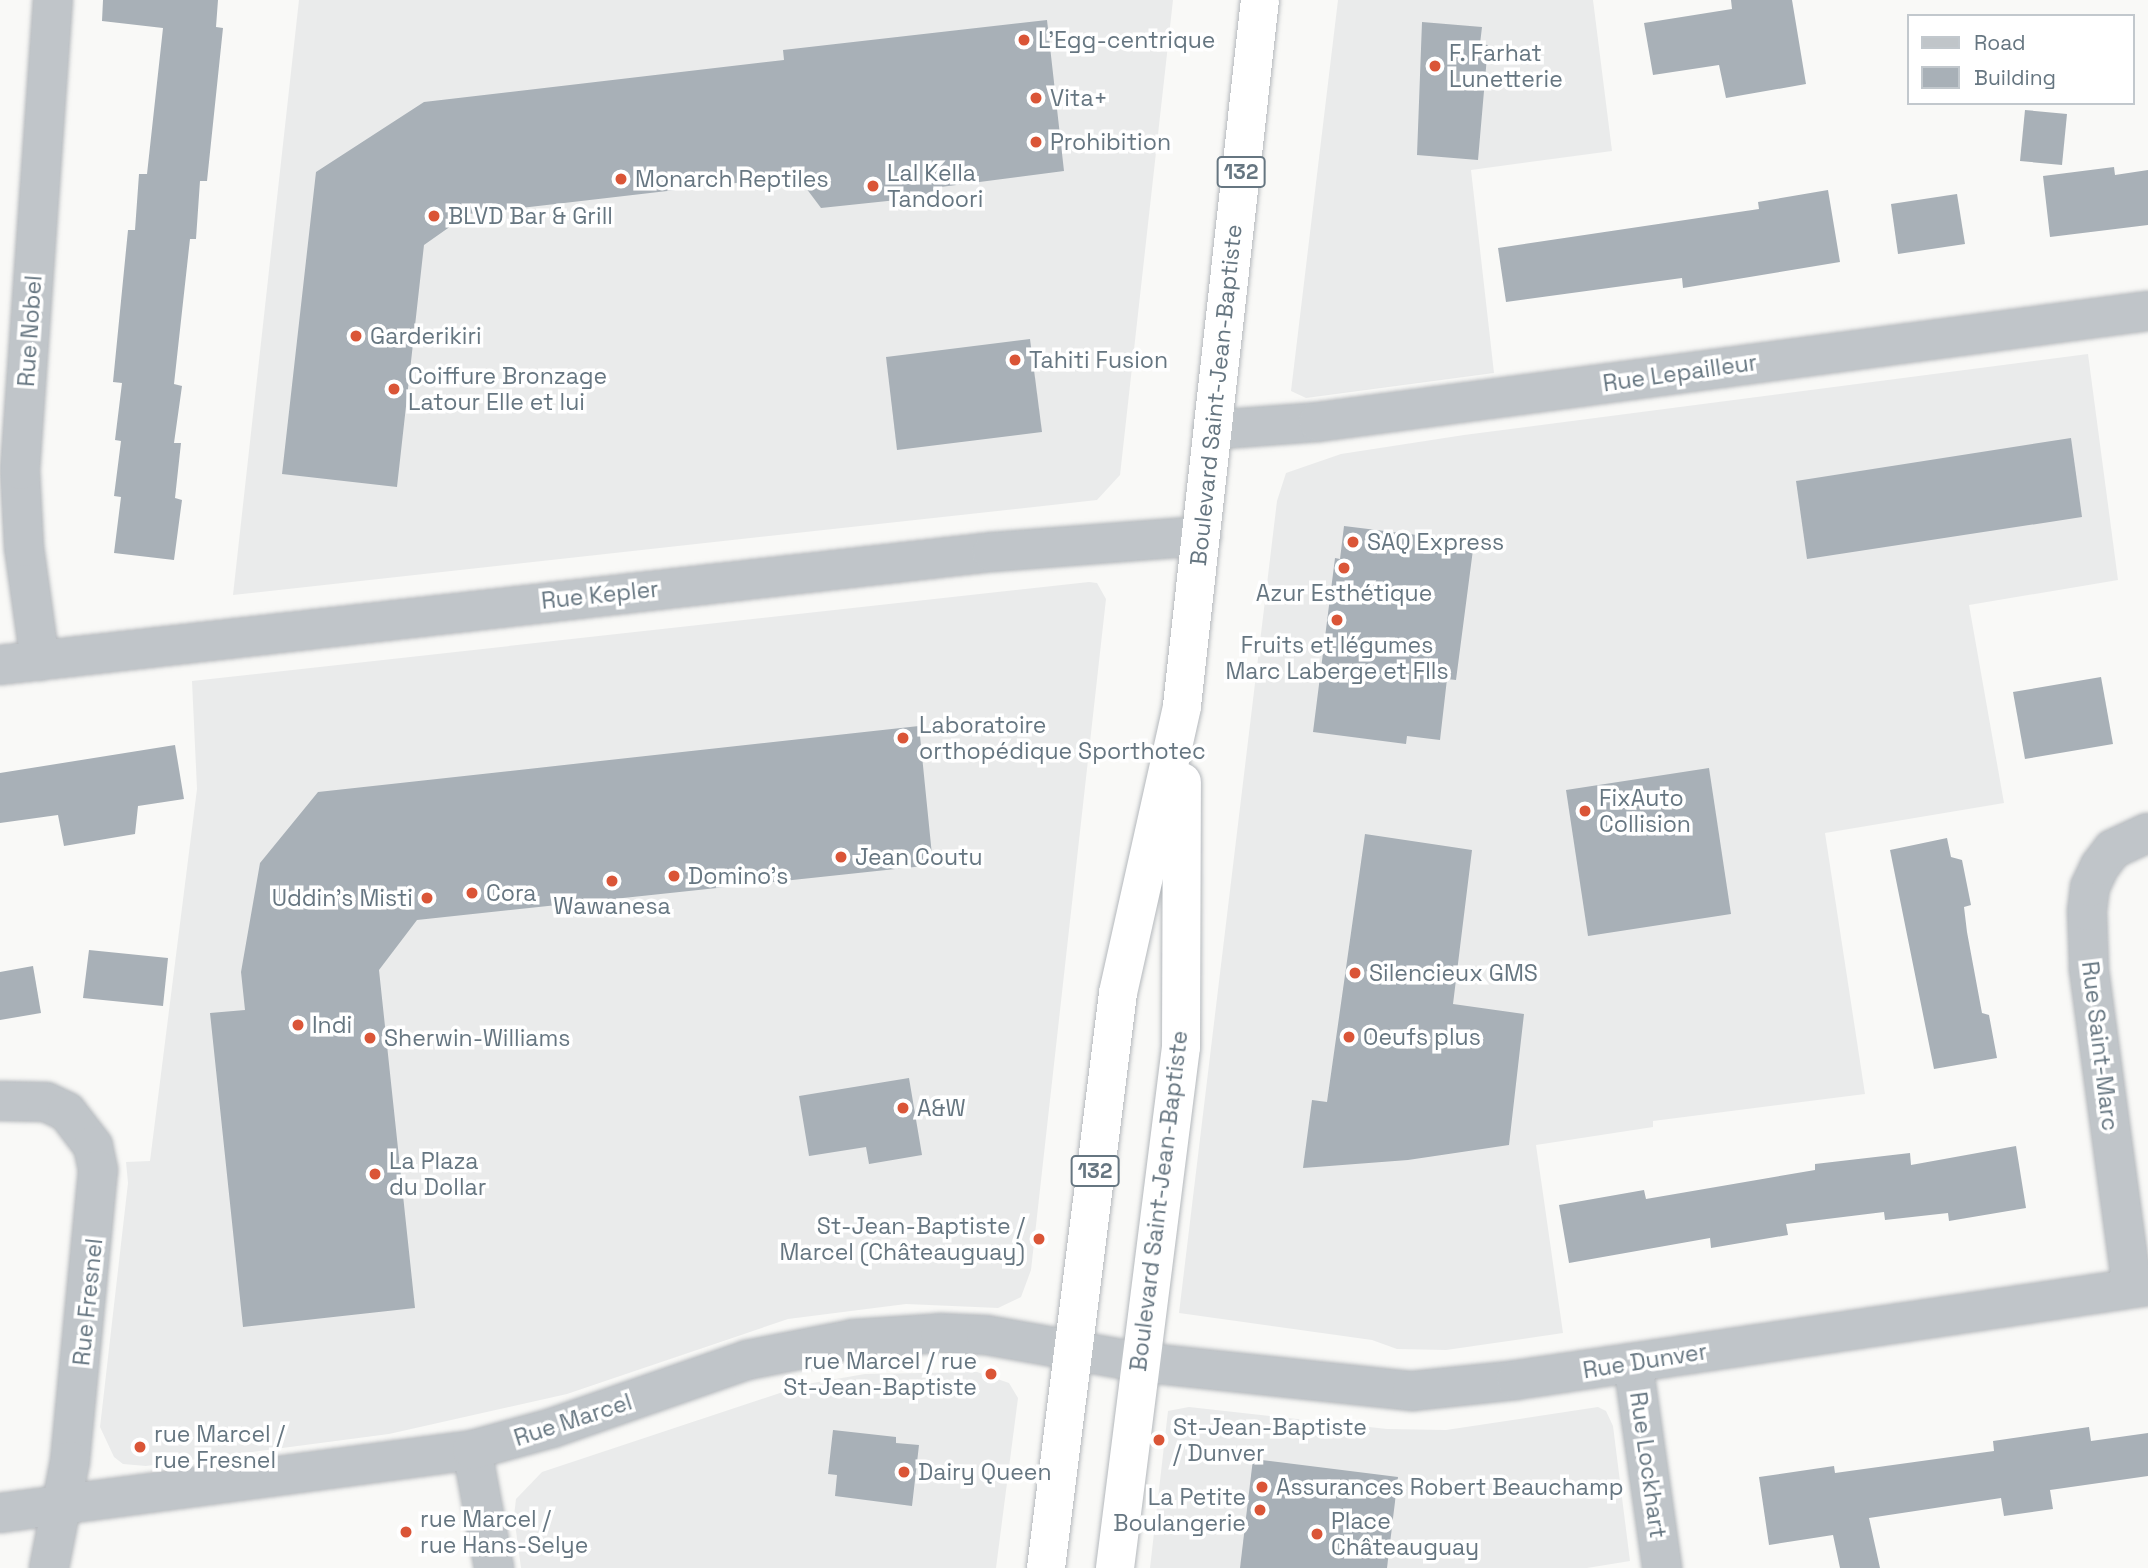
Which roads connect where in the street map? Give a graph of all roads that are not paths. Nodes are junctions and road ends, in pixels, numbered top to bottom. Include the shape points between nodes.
1 (54, 0) edge
2 (1260, 0) edge
3 (2148, 311) edge
4 (1212, 430) junction
5 (1201, 536) junction
6 (40, 661) junction
7 (0, 665) edge
8 (1182, 706) junction
9 (2148, 833) edge
10 (0, 1101) edge
11 (2140, 1287) edge
12 (1074, 1350) junction
13 (1139, 1362) junction
14 (1633, 1363) junction
15 (472, 1450) junction
16 (59, 1506) junction
17 (0, 1513) edge
18 (49, 1568) edge
19 (494, 1568) edge
20 (1046, 1568) edge
21 (1115, 1568) edge
22 (1662, 1568) edge

1 - 6 street, Rue Nobel via 20,470 24,547
2 - 4 highway, Boulevard Saint-Jean-Baptiste / 132
3 - 4 street, Rue Lepailleur via 1318,422
4 - 5 highway, Boulevard Saint-Jean-Baptiste / 132
5 - 6 street, Rue Kepler via 979,554
5 - 8 highway, Boulevard Saint-Jean-Baptiste / 132
6 - 7 street, Rue Kepler
8 - 12 highway, Boulevard Saint-Jean-Baptiste / 132 via 1118,993
8 - 13 highway, Boulevard Saint-Jean-Baptiste / 132 via 1181,1046
9 - 11 street, Rue Saint-Marc via 2113,849 2099,866 2087,911 2089,968
10 - 16 street, Rue Fresnel via 46,1102 67,1112 93,1146 98,1170 70,1461
11 - 14 street, Rue Dunver
12 - 13 street, Rue Marcel
12 - 15 street, Rue Marcel via 986,1335 940,1333 812,1345 747,1360 552,1428
12 - 20 highway, Boulevard Saint-Jean-Baptiste / 132
13 - 14 street, Rue Dunver via 1412,1391
13 - 21 highway, Boulevard Saint-Jean-Baptiste / 132
14 - 22 street, Rue Lockhart
15 - 16 street, Rue Marcel
15 - 19 street
16 - 17 street, Rue Marcel
16 - 18 street, Rue Fresnel

